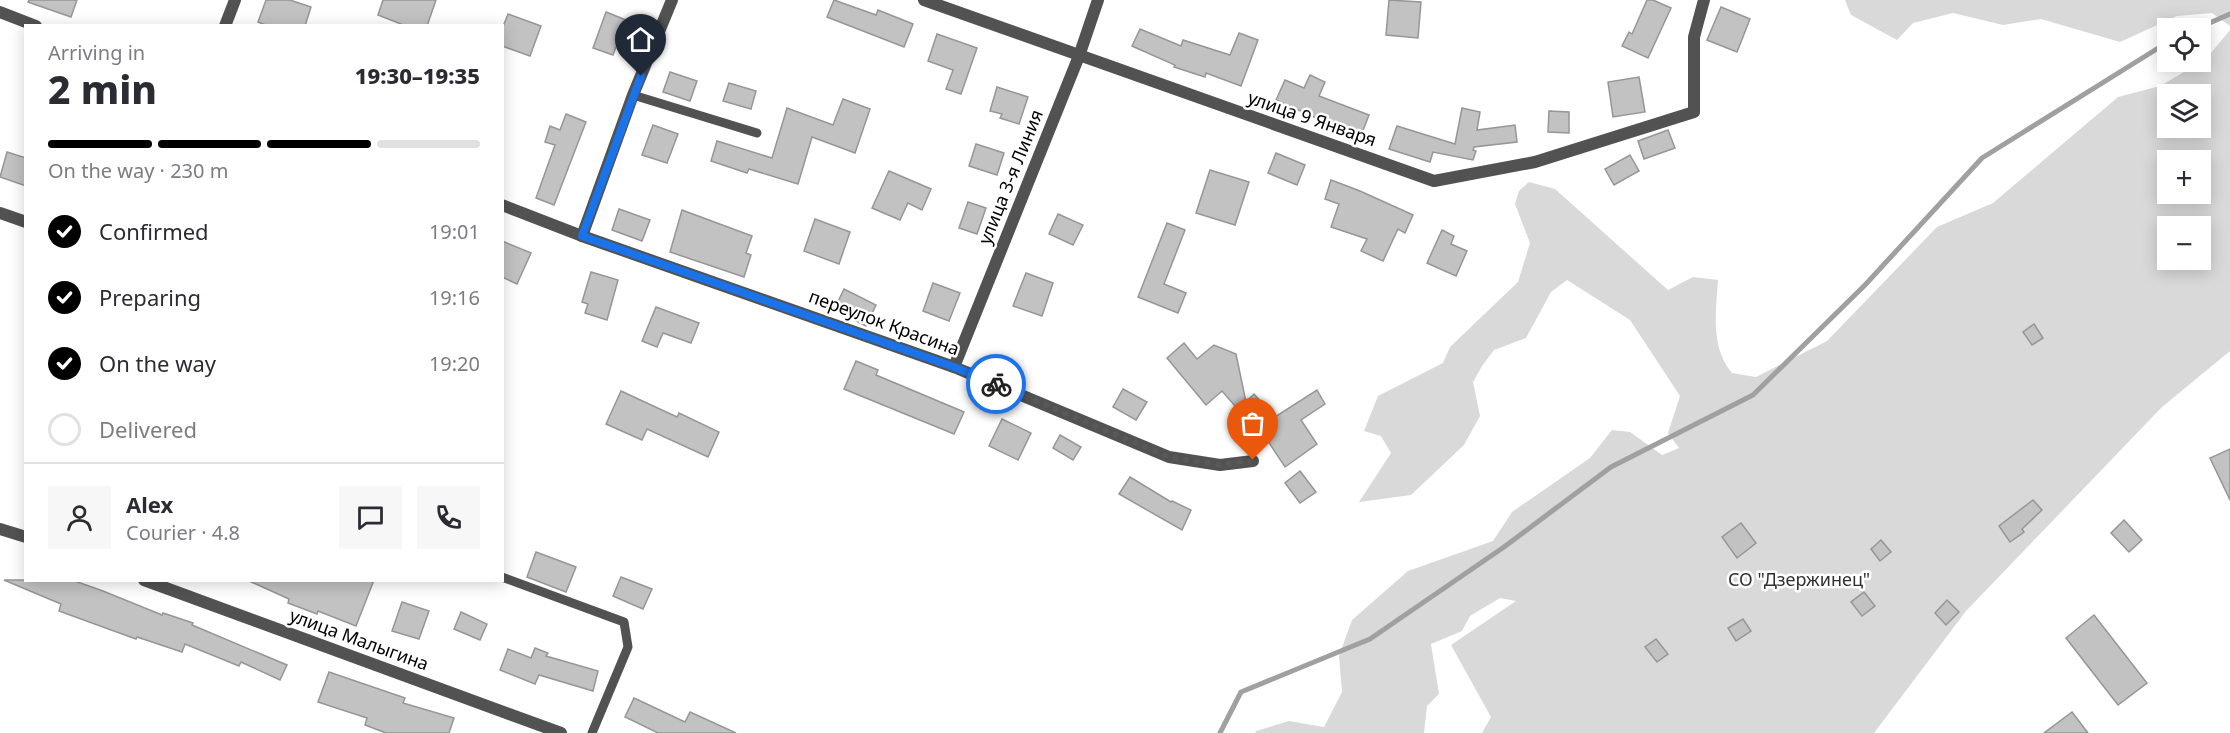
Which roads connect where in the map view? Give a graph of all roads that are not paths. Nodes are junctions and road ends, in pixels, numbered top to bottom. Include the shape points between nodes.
1 (235, 0) edge
2 (672, 0) edge
3 (924, 0) edge
4 (1098, 0) edge
5 (1704, 0) edge
6 (0, 12) edge
7 (31, 24) edge
8 (226, 24) edge
9 (1079, 56) junction
10 (633, 95) junction
11 (757, 133) dead end
12 (504, 206) edge
13 (0, 213) edge
14 (24, 221) edge
15 (582, 236) junction
16 (954, 367) junction
17 (1253, 460) dead end
18 (0, 529) edge
19 (24, 536) edge
20 (504, 578) edge
21 (149, 582) edge
22 (561, 733) edge
23 (592, 733) edge

1 - 8 street
2 - 10 street
3 - 9 street, улица 9 Января
4 - 9 street, улица 3-я Линия
5 - 9 street, улица 9 Января via 1694,37 1694,112 1535,162 1434,181
6 - 7 street
9 - 16 street, улица 3-я Линия
10 - 11 lane
10 - 15 street
12 - 15 street, переулок Красина
13 - 14 street
15 - 16 street, переулок Красина
16 - 17 street, переулок Красина via 1169,457 1220,465
18 - 19 street
20 - 23 lane via 624,622 628,647
21 - 22 street, улица Малыгина

